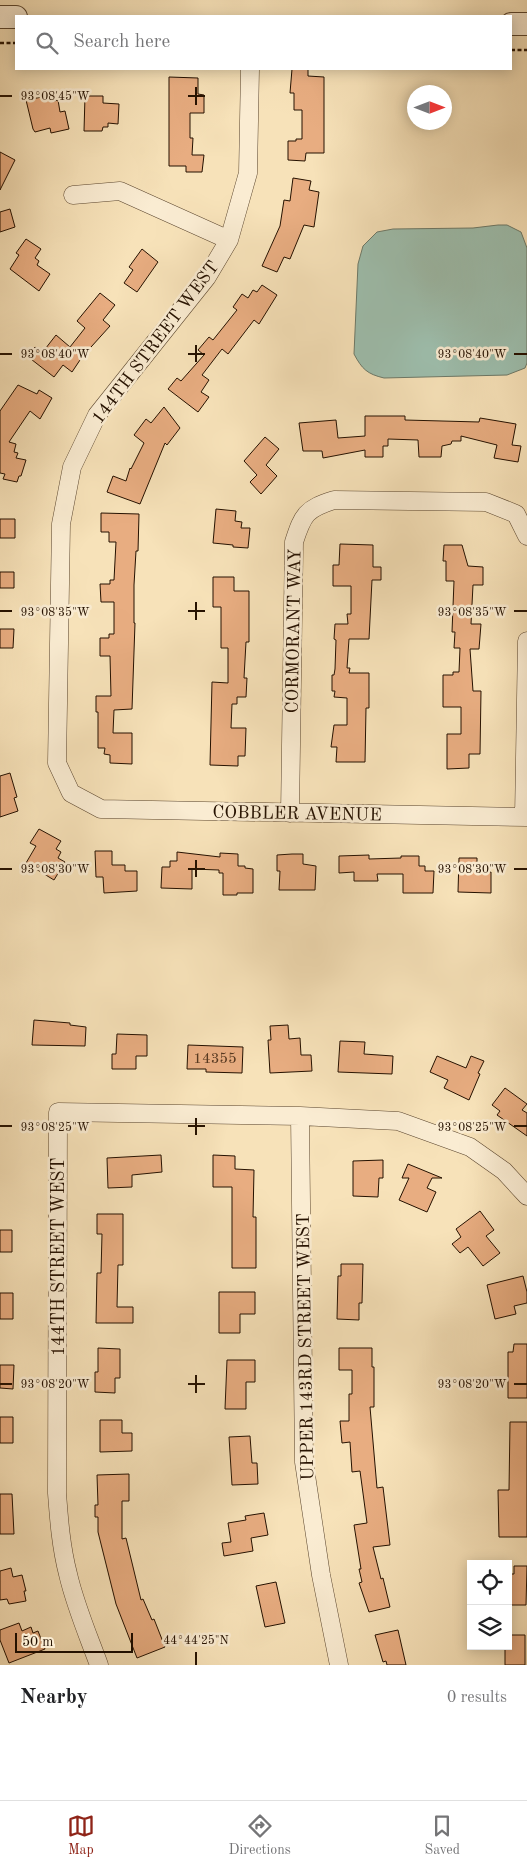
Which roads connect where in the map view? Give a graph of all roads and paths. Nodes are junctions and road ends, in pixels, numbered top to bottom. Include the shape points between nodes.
1 (0, 17) edge
2 (15, 17) edge
3 (512, 24) edge
4 (527, 24) edge
5 (0, 43) edge
6 (15, 43) edge
7 (512, 50) edge
8 (527, 50) edge
9 (250, 70) edge
10 (74, 195) dead end
11 (229, 240) junction
12 (527, 536) edge
13 (527, 641) edge
14 (71, 793) joint
15 (290, 813) junction
16 (526, 817) edge
17 (300, 1116) junction
18 (527, 1196) edge
19 (99, 1665) edge
20 (339, 1665) edge

1 - 2 street
3 - 4 street
5 - 6 path
7 - 8 path
9 - 11 street, 144TH STREET WEST via 248,173
10 - 11 street via 120,190
11 - 14 street, 144TH STREET WEST via 207,277 97,415 72,467 61,524 57,763
12 - 15 street, CORMORANT WAY via 516,514 486,502 334,500 316,506 301,519 294,542
13 - 16 street
14 - 15 street, COBBLER AVENUE via 100,809
15 - 16 street, COBBLER AVENUE
17 - 18 street via 398,1121 470,1147 504,1171
17 - 19 street, 144TH STREET WEST via 58,1112 59,1526 75,1599
17 - 20 street, UPPER 143RD STREET WEST via 304,1462

